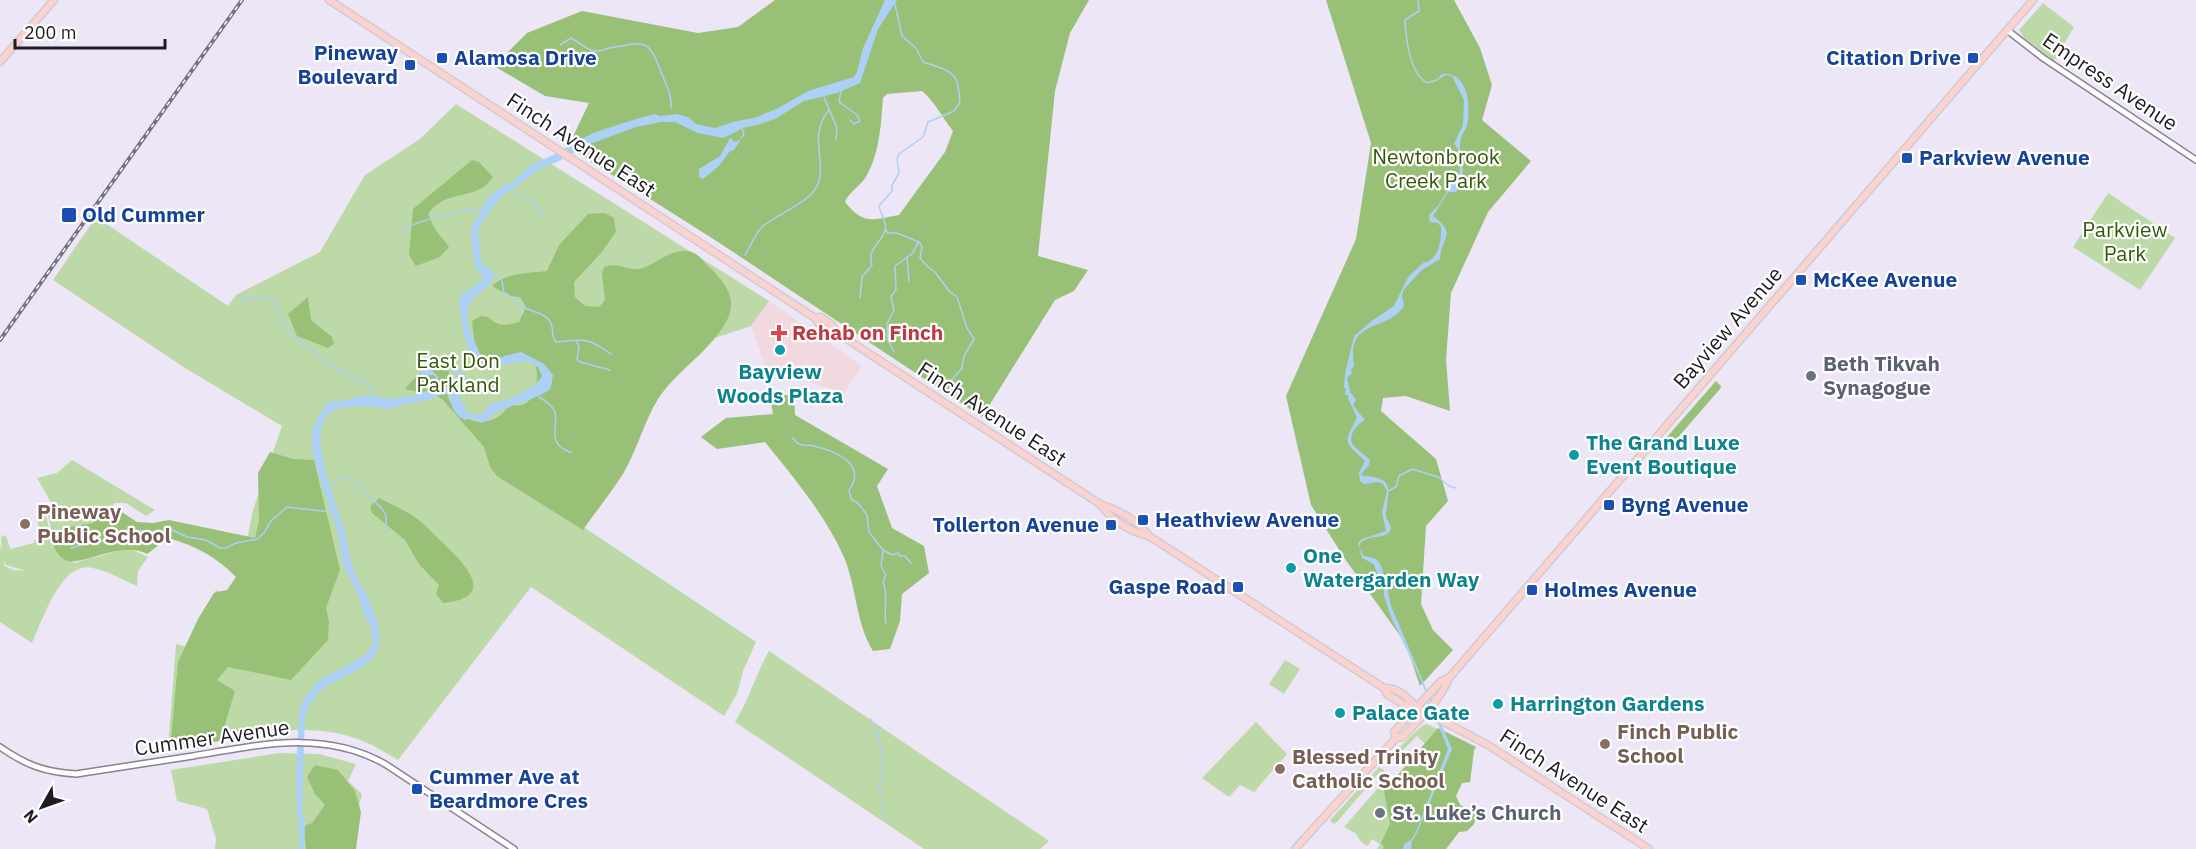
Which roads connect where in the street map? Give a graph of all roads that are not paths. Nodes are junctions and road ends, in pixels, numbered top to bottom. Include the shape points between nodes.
1 (54, 0) edge
2 (329, 0) edge
3 (2033, 0) edge
4 (2007, 30) junction
5 (0, 62) edge
6 (2196, 160) edge
7 (1449, 678) junction
8 (1416, 707) junction
9 (1425, 712) junction
10 (1396, 738) junction
11 (0, 747) edge
12 (514, 849) edge
13 (1295, 849) edge
14 (1649, 849) edge

1 - 5 main road
2 - 8 main road, Finch Avenue East via 815,318 821,317 836,332 1100,504 1114,508 1149,536 1384,688 1387,694 1404,705
3 - 4 main road, Bayview Avenue
4 - 6 street, Empress Avenue
4 - 7 main road, Bayview Avenue
7 - 8 main road, Bayview Avenue via 1441,681
7 - 9 main road, Bayview Avenue
8 - 9 main road, Finch Avenue East
8 - 10 main road, Bayview Avenue via 1394,732
9 - 10 main road, Bayview Avenue via 1403,737
9 - 14 main road, Finch Avenue East via 1480,740
10 - 13 main road, Bayview Avenue
11 - 12 street, Cummer Avenue via 35,768 76,774 275,743 323,744 369,755

